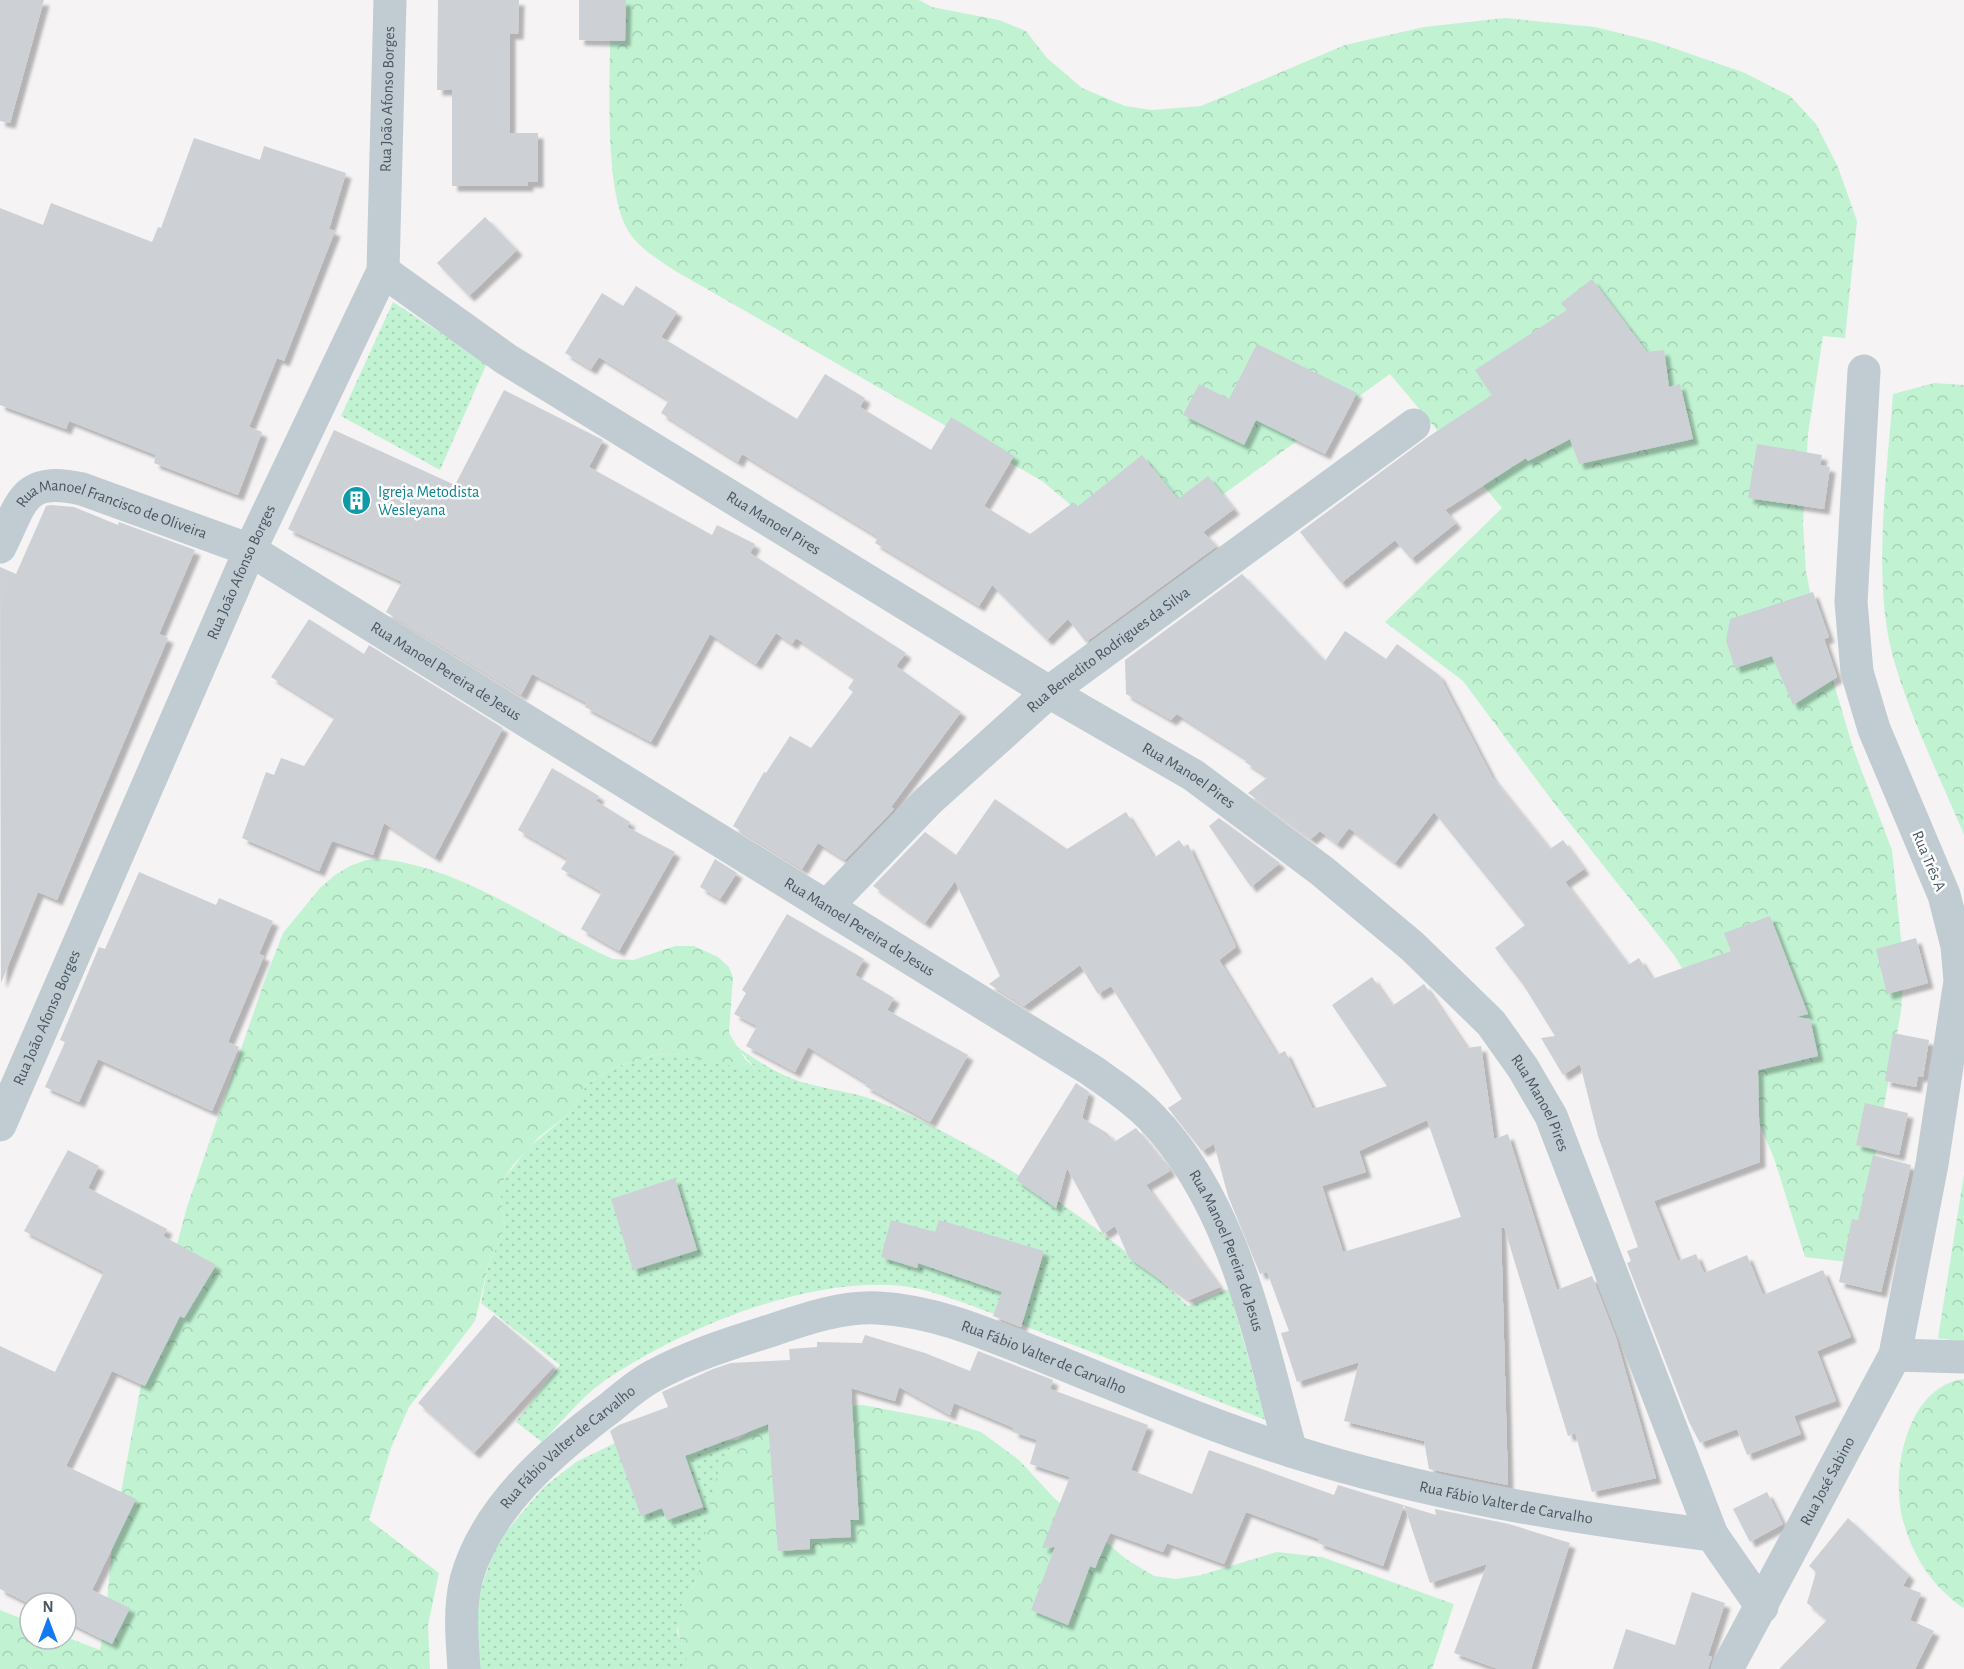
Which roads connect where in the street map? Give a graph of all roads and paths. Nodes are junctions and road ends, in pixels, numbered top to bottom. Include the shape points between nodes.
1 (390, 0) edge
2 (382, 271) junction
3 (1864, 371) dead end
4 (1414, 425) dead end
5 (0, 548) edge
6 (250, 550) junction
7 (1049, 692) junction
8 (828, 905) junction
9 (0, 1125) edge
10 (1895, 1355) junction
11 (1964, 1357) edge
12 (1291, 1451) junction
13 (1712, 1535) junction
14 (1762, 1607) junction
15 (464, 1669) edge
16 (1727, 1669) edge

1 - 2 street, Rua João Afonso Borges
2 - 6 street, Rua João Afonso Borges
2 - 7 street, Rua Manoel Pires via 506,360
3 - 10 street, Rua Três A via 1851,602 1857,672 1874,729 1944,895 1957,946 1960,981 1932,1164
4 - 7 street, Rua Benedito Rodrigues da Silva
5 - 6 street, Rua Manoel Francisco de Oliveira via 25,497 44,485 54,484 82,489
6 - 8 street, Rua Manoel Pereira de Jesus
6 - 9 street, Rua João Afonso Borges
7 - 8 street, Rua Benedito Rodrigues da Silva via 928,801
7 - 13 street, Rua Manoel Pires via 1193,775 1313,864 1412,946 1491,1023 1551,1116
8 - 12 street, Rua Manoel Pereira de Jesus via 1091,1070 1128,1097 1168,1136 1215,1212 1239,1264
10 - 11 street
10 - 14 street, Rua José Sabino
12 - 13 street, Rua Fábio Valter de Carvalho via 1408,1483
12 - 15 street, Rua Fábio Valter de Carvalho via 937,1318 875,1307 825,1314 725,1344 650,1377 594,1419 531,1475 489,1529 466,1581 462,1607
13 - 14 street
14 - 16 street, Rua José Sabino

